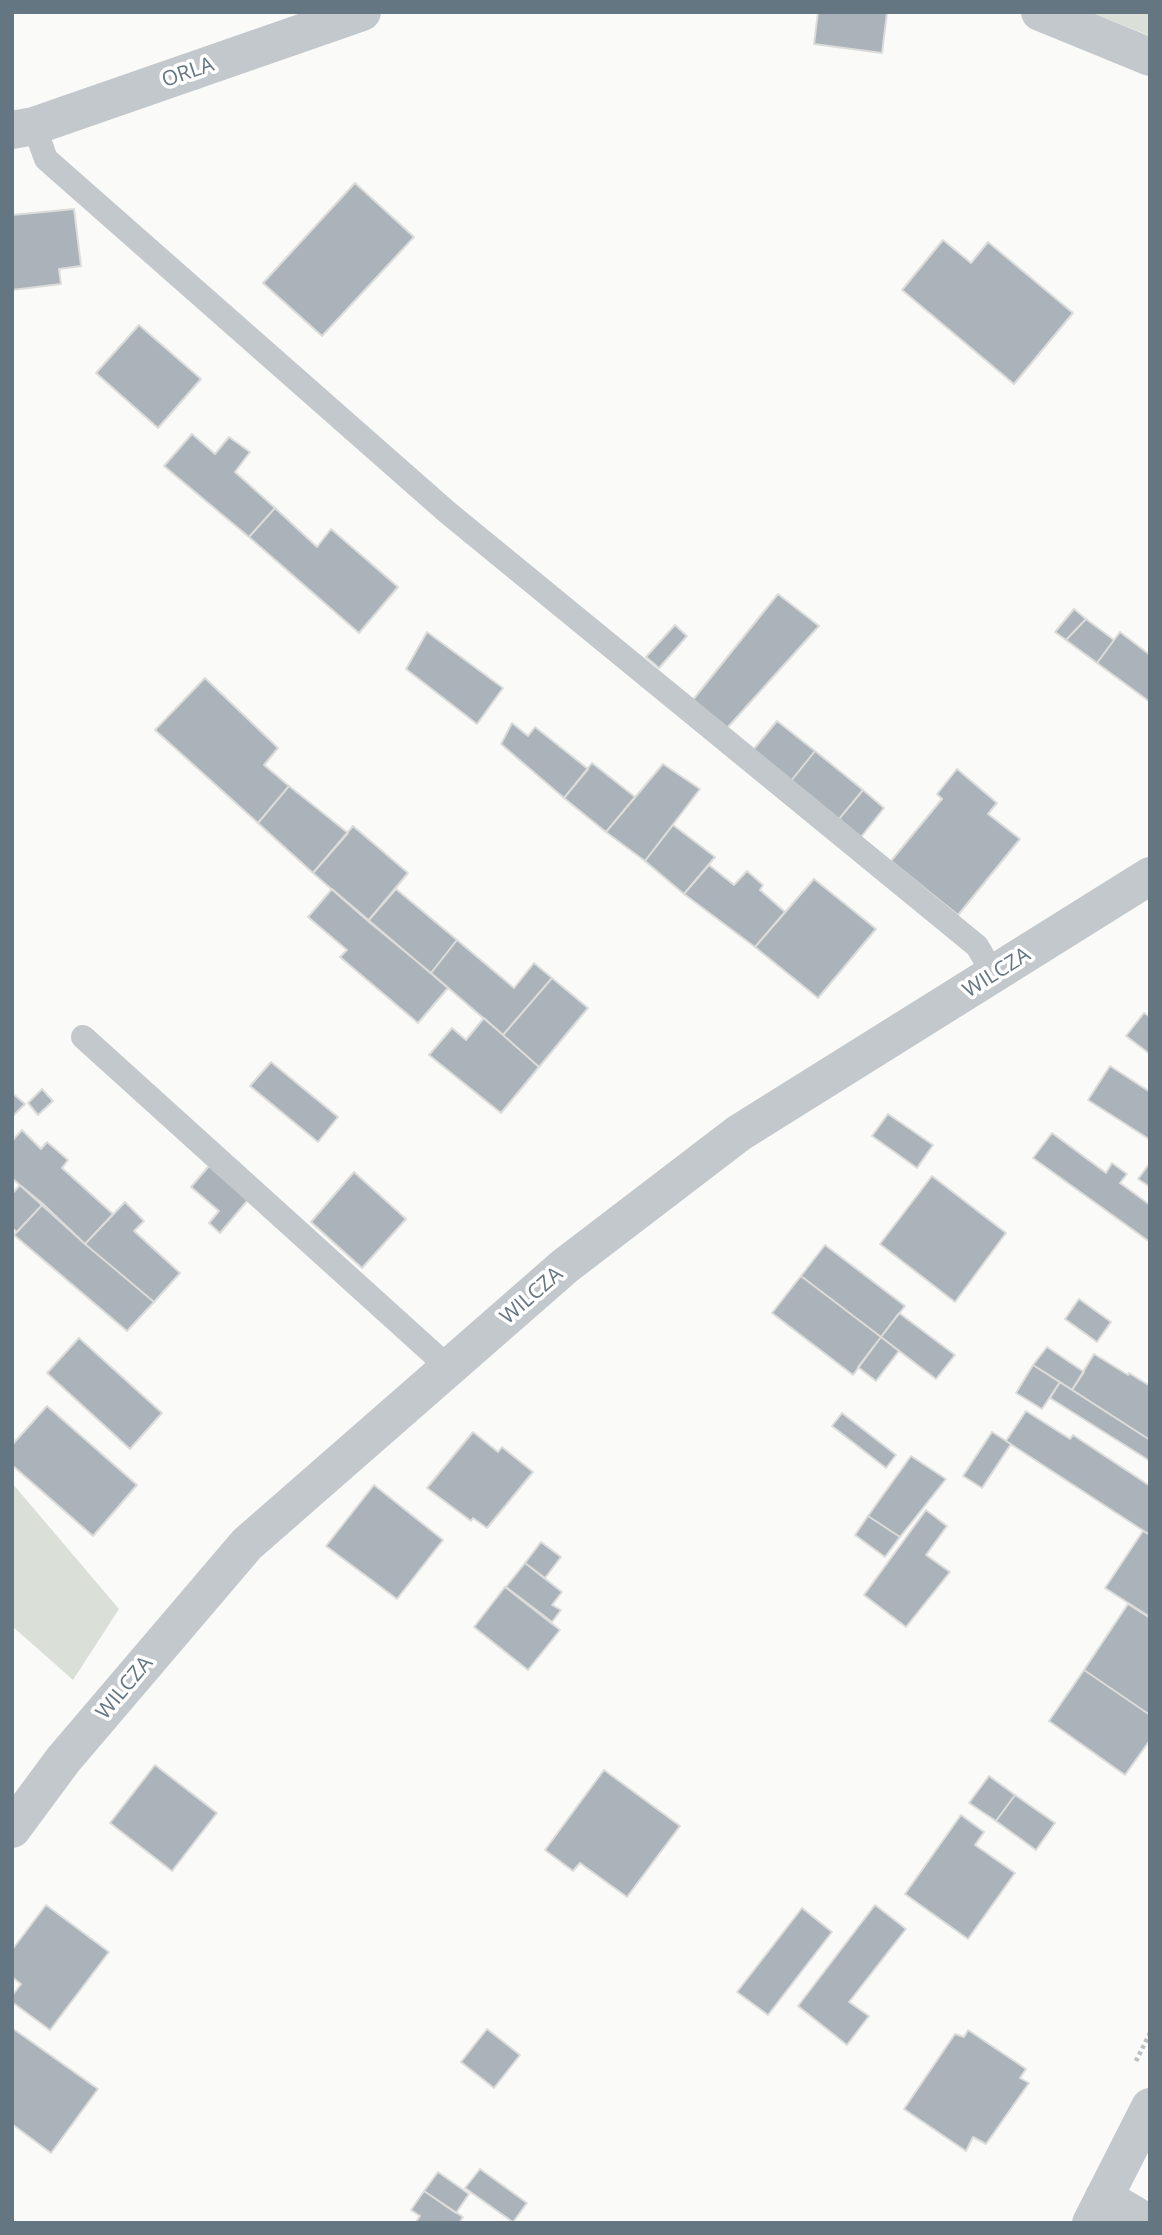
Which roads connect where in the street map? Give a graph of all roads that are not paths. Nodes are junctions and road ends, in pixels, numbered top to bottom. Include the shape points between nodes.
1 (362, 12) edge
2 (1040, 12) edge
3 (1150, 57) edge
4 (23, 128) edge
5 (1150, 876) edge
6 (994, 975) junction
7 (83, 1037) dead end
8 (449, 1368) junction
9 (12, 1829) edge
10 (1148, 2115) edge
11 (1098, 2210) edge
12 (1148, 2223) edge

1 - 4 street, ORLA
2 - 3 street
4 - 6 lane via 47,159 447,512 977,946
5 - 6 street, WILCZA
6 - 8 street, WILCZA via 739,1133 565,1266
7 - 8 lane
8 - 9 street, WILCZA via 247,1544 63,1760
10 - 11 street
11 - 12 street

